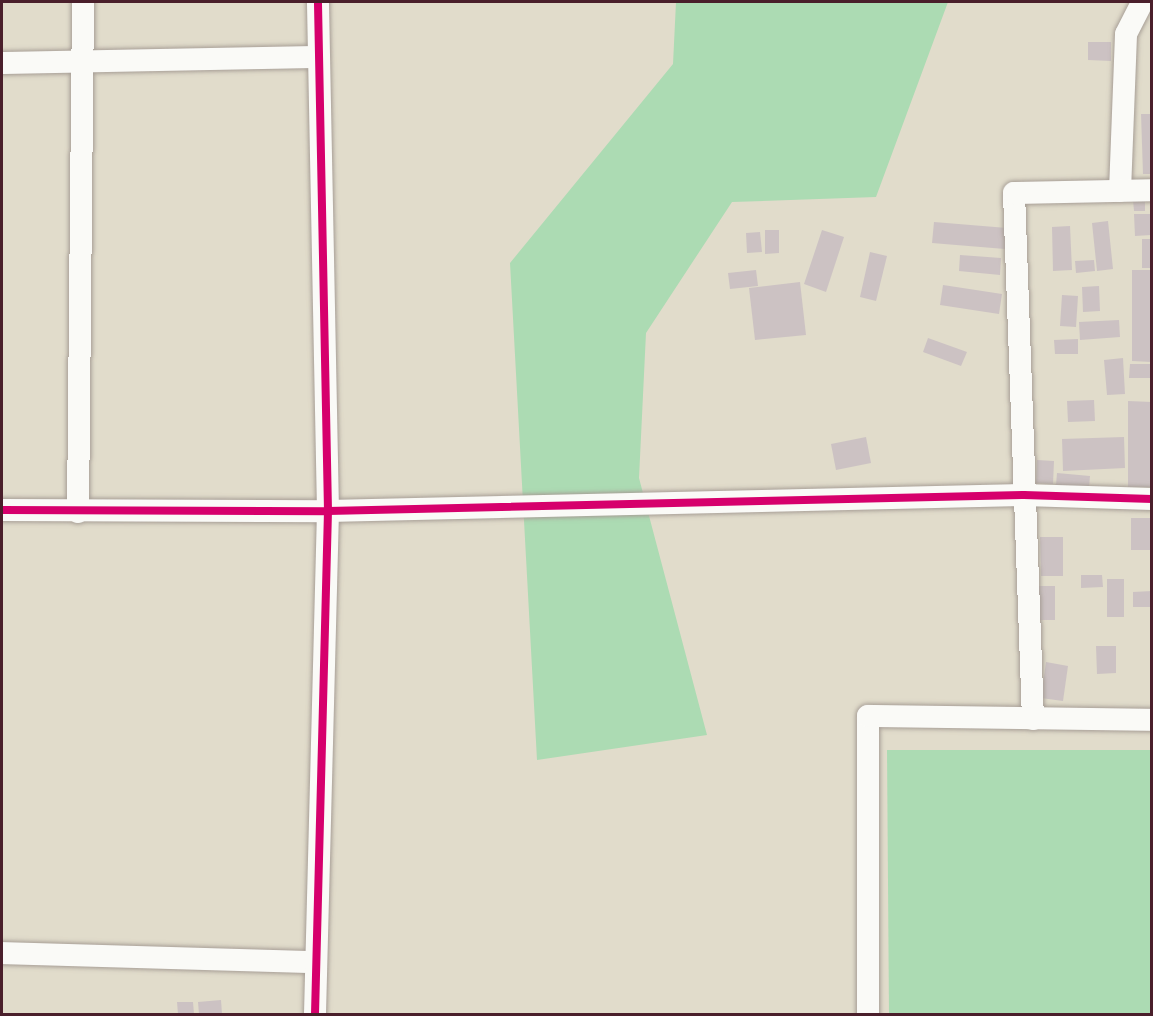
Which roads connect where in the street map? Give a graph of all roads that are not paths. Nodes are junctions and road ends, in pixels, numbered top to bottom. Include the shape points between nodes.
1 (84, 2) edge
2 (318, 2) edge
3 (1142, 2) edge
4 (316, 57) junction
5 (83, 62) junction
6 (2, 63) edge
7 (1152, 190) edge
8 (1120, 191) junction
9 (1024, 495) junction
10 (1152, 499) edge
11 (2, 510) edge
12 (328, 511) junction
13 (78, 512) junction
14 (1033, 719) junction
15 (1152, 720) edge
16 (2, 953) edge
17 (314, 962) junction
18 (315, 1014) edge
19 (868, 1014) edge

1 - 5 street
2 - 4 street
3 - 8 street via 1126,34
4 - 5 street
4 - 12 street
5 - 6 street
5 - 13 street
7 - 8 street
8 - 9 street via 1014,193
9 - 10 street
9 - 12 street
9 - 14 street
11 - 13 street
12 - 13 street
12 - 17 street
14 - 15 street
14 - 19 street via 868,716
16 - 17 street
17 - 18 street

